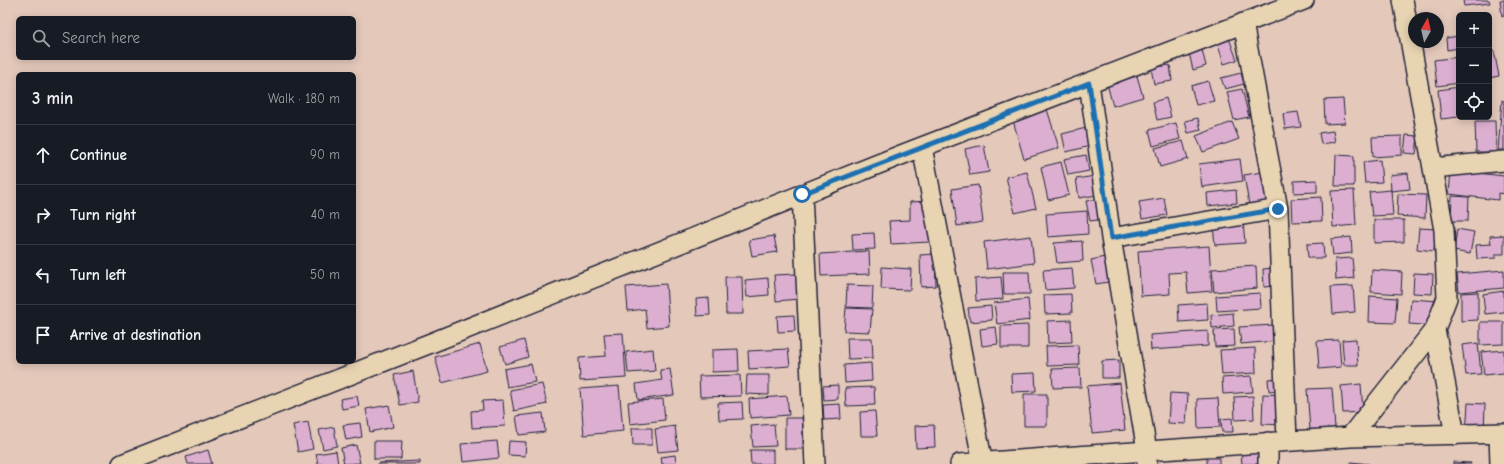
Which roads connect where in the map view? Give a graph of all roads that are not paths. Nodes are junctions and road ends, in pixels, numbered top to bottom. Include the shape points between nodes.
1 (1304, 0) edge
2 (1403, 0) edge
3 (1243, 23) junction
4 (1089, 83) junction
5 (922, 147) junction
6 (1504, 161) edge
7 (1433, 168) junction
8 (802, 194) junction
9 (1278, 209) junction
10 (1111, 238) junction
11 (1435, 329) junction
12 (1502, 434) edge
13 (1455, 435) junction
14 (1350, 437) junction
15 (1287, 441) junction
16 (1268, 442) junction
17 (1147, 458) edge
18 (983, 463) edge
19 (122, 464) edge
20 (815, 464) edge
21 (960, 464) edge
22 (1268, 464) edge
23 (1500, 464) edge

1 - 3 street
2 - 7 street
3 - 4 street
3 - 9 street
4 - 5 street
4 - 10 street
5 - 8 street
5 - 18 street
6 - 7 street
7 - 11 street via 1444,230 1447,298
8 - 19 street
8 - 20 street
9 - 10 street
9 - 15 street
10 - 17 street
11 - 13 street
11 - 14 street
12 - 13 street
12 - 23 street
13 - 14 street
14 - 15 street
15 - 16 street
16 - 17 street
16 - 22 street
17 - 18 street
18 - 21 street

